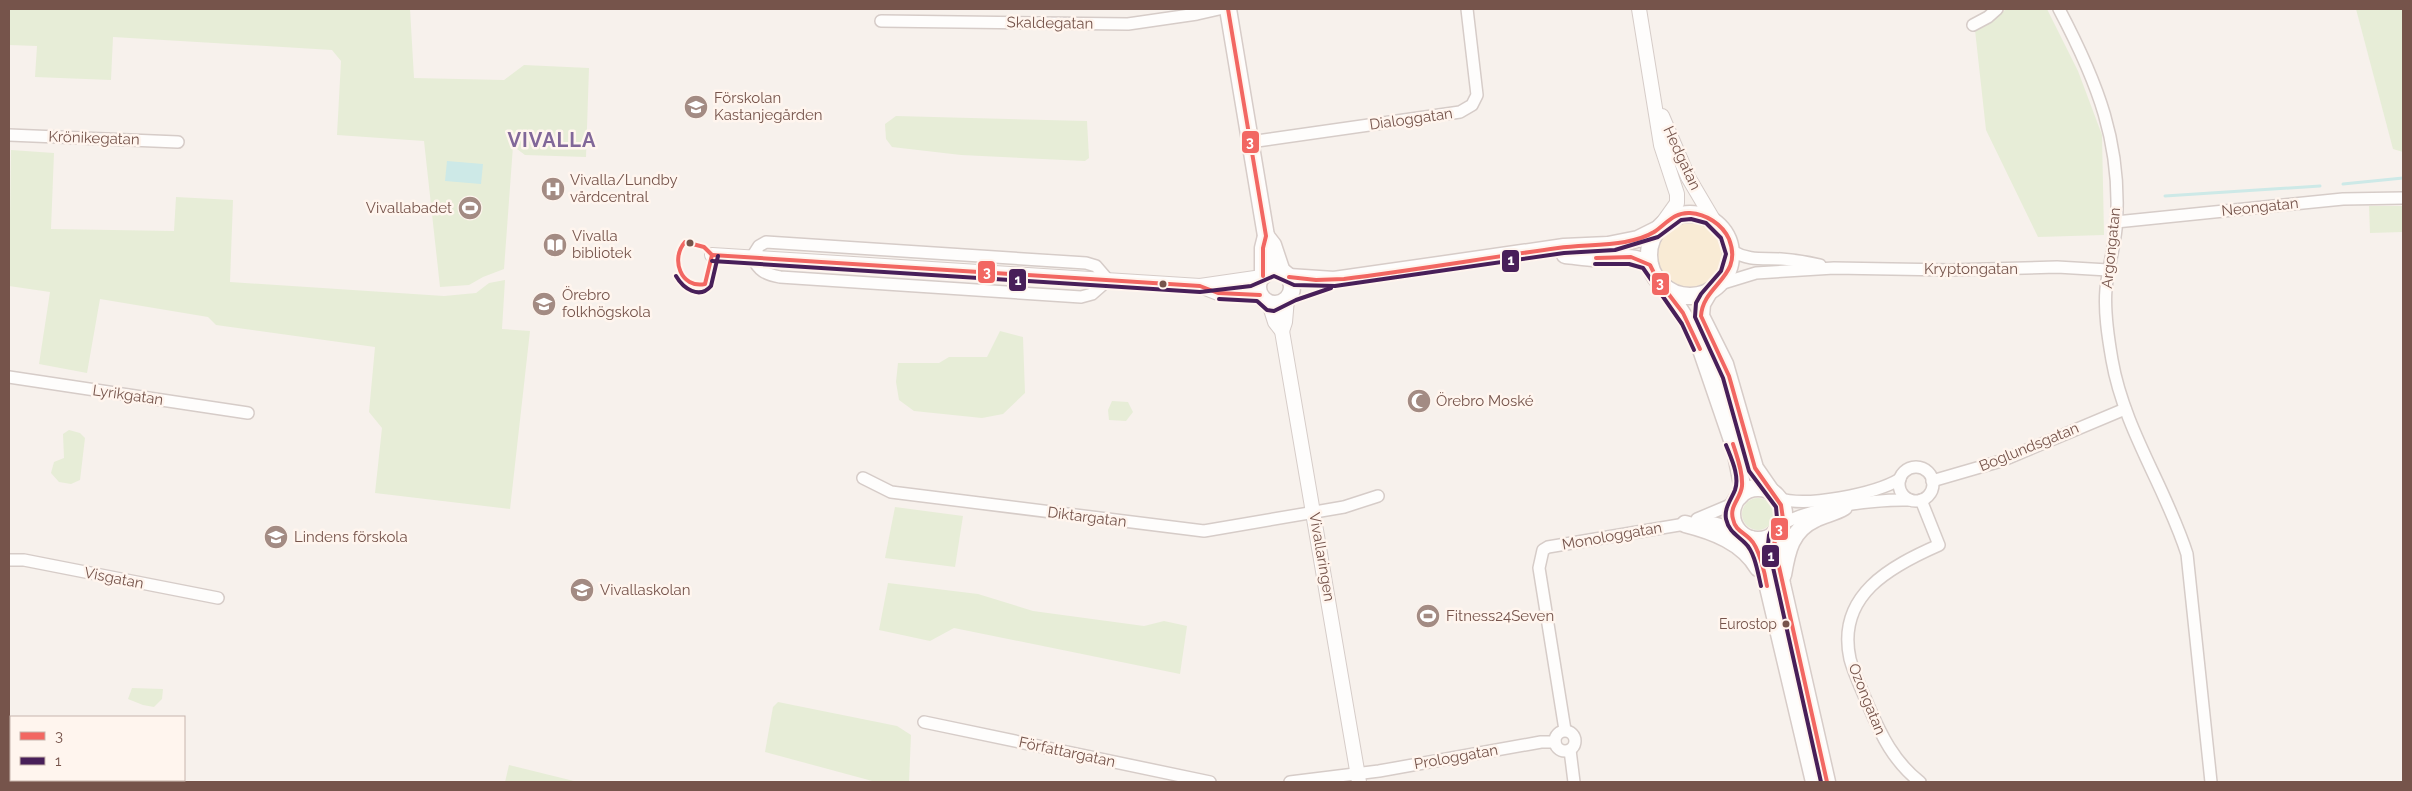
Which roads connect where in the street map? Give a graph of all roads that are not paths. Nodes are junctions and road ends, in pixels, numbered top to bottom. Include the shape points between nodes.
1 (1219, 9) edge
2 (1228, 9) edge
3 (1467, 9) edge
4 (1639, 9) edge
5 (1997, 9) edge
6 (2059, 9) edge
7 (881, 21) dead end
8 (1973, 25) dead end
9 (1653, 94) junction
10 (9, 134) edge
11 (178, 142) dead end
12 (1250, 142) junction
13 (2403, 198) edge
14 (1714, 221) junction
15 (2116, 222) junction
16 (1660, 227) junction
17 (1266, 236) junction
18 (1732, 251) junction
19 (1533, 252) junction
20 (712, 255) dead end
21 (1650, 265) junction
22 (1834, 268) junction
23 (2108, 270) junction
24 (1286, 274) junction
25 (1262, 276) junction
26 (1334, 280) junction
27 (1200, 286) junction
28 (1666, 288) junction
29 (1714, 288) junction
30 (1289, 297) junction
31 (1265, 299) junction
32 (1282, 331) junction
33 (9, 377) edge
34 (2125, 409) junction
35 (248, 413) dead end
36 (863, 478) dead end
37 (1900, 479) junction
38 (1932, 481) junction
39 (1378, 496) dead end
40 (1776, 496) junction
41 (1737, 499) junction
42 (1916, 500) junction
43 (1844, 507) junction
44 (1314, 512) junction
45 (1685, 524) junction
46 (1737, 529) junction
47 (1778, 530) junction
48 (1751, 539) junction
49 (9, 560) edge
50 (1774, 585) junction
51 (218, 598) dead end
52 (924, 722) dead end
53 (1565, 730) junction
54 (1555, 742) junction
55 (1570, 750) junction
56 (1359, 777) edge
57 (1210, 782) edge
58 (1290, 782) edge
59 (1574, 782) edge
60 (1814, 782) edge
61 (1828, 782) edge
62 (1920, 782) edge
63 (2211, 782) edge

1 - 7 street, Skaldegatan via 1128,24
2 - 12 main road
3 - 12 street, Dialoggatan via 1477,95 1472,105 1460,112
4 - 9 street, Hedgatan
5 - 8 street
6 - 15 street, Argongatan via 2095,81 2104,111 2113,149
9 - 14 street, Hedgatan via 1688,177
9 - 16 street, Hedgatan via 1661,145 1677,194 1677,203
10 - 11 street, Krönikegatan
12 - 17 main road
13 - 15 street, Neongatan via 2343,198
14 - 16 main road via 1689,213 1678,215
14 - 18 main road via 1723,229
15 - 23 street, Argongatan
16 - 19 main road via 1638,239 1608,245
16 - 21 main road via 1649,248
17 - 24 main road
17 - 25 main road
18 - 22 street, Kryptongatan via 1754,259 1797,260
18 - 29 main road via 1731,264
19 - 21 main road via 1596,258 1631,257
19 - 26 main road
20 - 27 street
21 - 28 main road via 1656,279
22 - 23 street, Kryptongatan via 1949,270 2057,267
22 - 29 street, Kryptongatan via 1756,273
23 - 34 street, Argongatan via 2107,328
24 - 25 main road via 1271,270
24 - 26 main road
24 - 30 main road via 1292,284
25 - 27 street
25 - 31 main road via 1258,288
26 - 30 main road
27 - 31 street via 1218,293
28 - 29 main road via 1678,295 1692,296
28 - 41 main road via 1696,335 1735,450 1742,485
29 - 40 main road via 1702,304 1701,316 1725,364 1755,468
30 - 31 main road via 1278,304
30 - 32 street, Vivallaringen
31 - 32 street, Vivallaringen
32 - 44 street, Vivallaringen
33 - 35 street, Lyrikgatan
34 - 38 street, Boglundsgatan via 2001,461
34 - 63 street, Argongatan via 2176,520 2187,554
36 - 44 street, Diktargatan via 891,492 1194,531
37 - 38 street via 1906,470 1917,467 1927,472
37 - 40 street via 1873,490 1814,501 1790,502
37 - 42 street via 1900,490
38 - 42 street via 1931,491
39 - 44 street, Diktargatan
40 - 41 main road via 1755,489
40 - 47 main road via 1783,511
41 - 45 street, Monologgatan
41 - 46 main road via 1732,516
42 - 43 street via 1889,500
42 - 62 street, Ozongatan via 1939,545 1891,569 1870,584 1858,601 1850,623 1848,642 1850,659 1882,737 1902,767
43 - 47 street via 1801,514
43 - 50 main road via 1810,521 1791,540
44 - 56 street, Vivallaringen
45 - 46 street, Monologgatan via 1715,523
45 - 50 main road via 1729,539
45 - 53 street, Monologgatan via 1548,547 1541,553 1539,568
46 - 48 main road
47 - 48 main road via 1759,540
47 - 50 main road via 1774,544
48 - 50 main road
49 - 51 street, Visgatan via 24,560
50 - 60 main road
50 - 61 main road
52 - 57 street, Författargatan
53 - 54 street via 1557,734
53 - 55 street via 1575,738
54 - 55 street via 1560,749
54 - 56 street, Prologgatan
55 - 59 street
56 - 58 street

